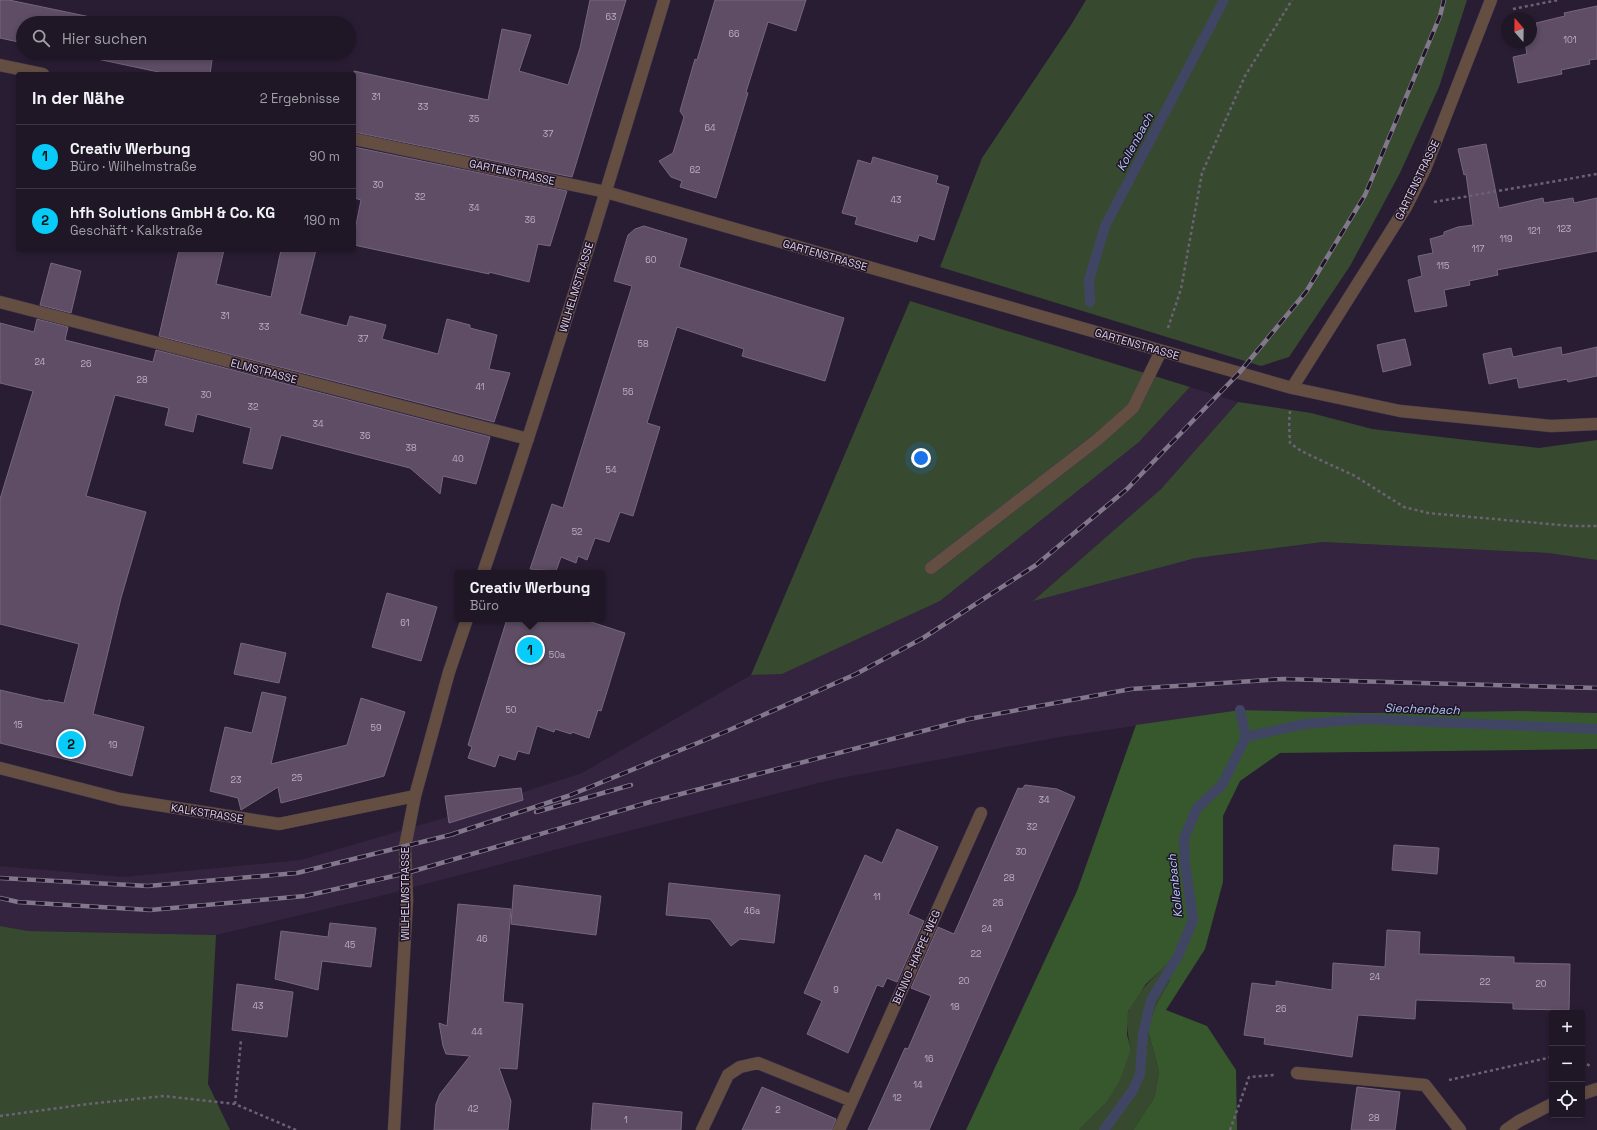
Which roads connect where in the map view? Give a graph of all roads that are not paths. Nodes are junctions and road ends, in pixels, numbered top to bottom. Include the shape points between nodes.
1 (664, 0) edge
2 (1491, 0) edge
3 (0, 65) edge
4 (33, 72) edge
5 (356, 139) edge
6 (606, 192) junction
7 (0, 302) edge
8 (1161, 351) junction
9 (1292, 388) junction
10 (1597, 424) edge
11 (528, 439) junction
12 (931, 568) dead end
13 (483, 570) edge
14 (466, 622) edge
15 (0, 768) edge
16 (415, 796) junction
17 (981, 813) dead end
18 (1297, 1073) dead end
19 (1597, 1090) edge
20 (1585, 1093) edge
21 (852, 1101) junction
22 (1549, 1106) edge
23 (394, 1130) edge
24 (702, 1130) edge
25 (839, 1130) edge
26 (1460, 1130) edge
27 (1506, 1130) edge

1 - 6 street, WILHELMSTRASSE
2 - 9 street, GARTENSTRASSE via 1425,169 1406,207
3 - 4 street
5 - 6 street, GARTENSTRASSE
6 - 8 street, GARTENSTRASSE
6 - 11 street, WILHELMSTRASSE
7 - 11 street, ELMSTRASSE
8 - 9 street, GARTENSTRASSE
8 - 12 street via 1133,408 1097,440
9 - 10 street, GARTENSTRASSE via 1400,411 1552,426
11 - 13 street, WILHELMSTRASSE
14 - 16 street, WILHELMSTRASSE via 448,672
15 - 16 street, KALKSTRASSE via 120,799 279,824
16 - 23 street, WILHELMSTRASSE via 405,847 407,900
17 - 21 street, BENNO-HAPPE-WEG
18 - 26 street via 1425,1086
19 - 20 street
21 - 24 street via 758,1064 740,1067 728,1074
21 - 25 street, BENNO-HAPPE-WEG
22 - 27 street

